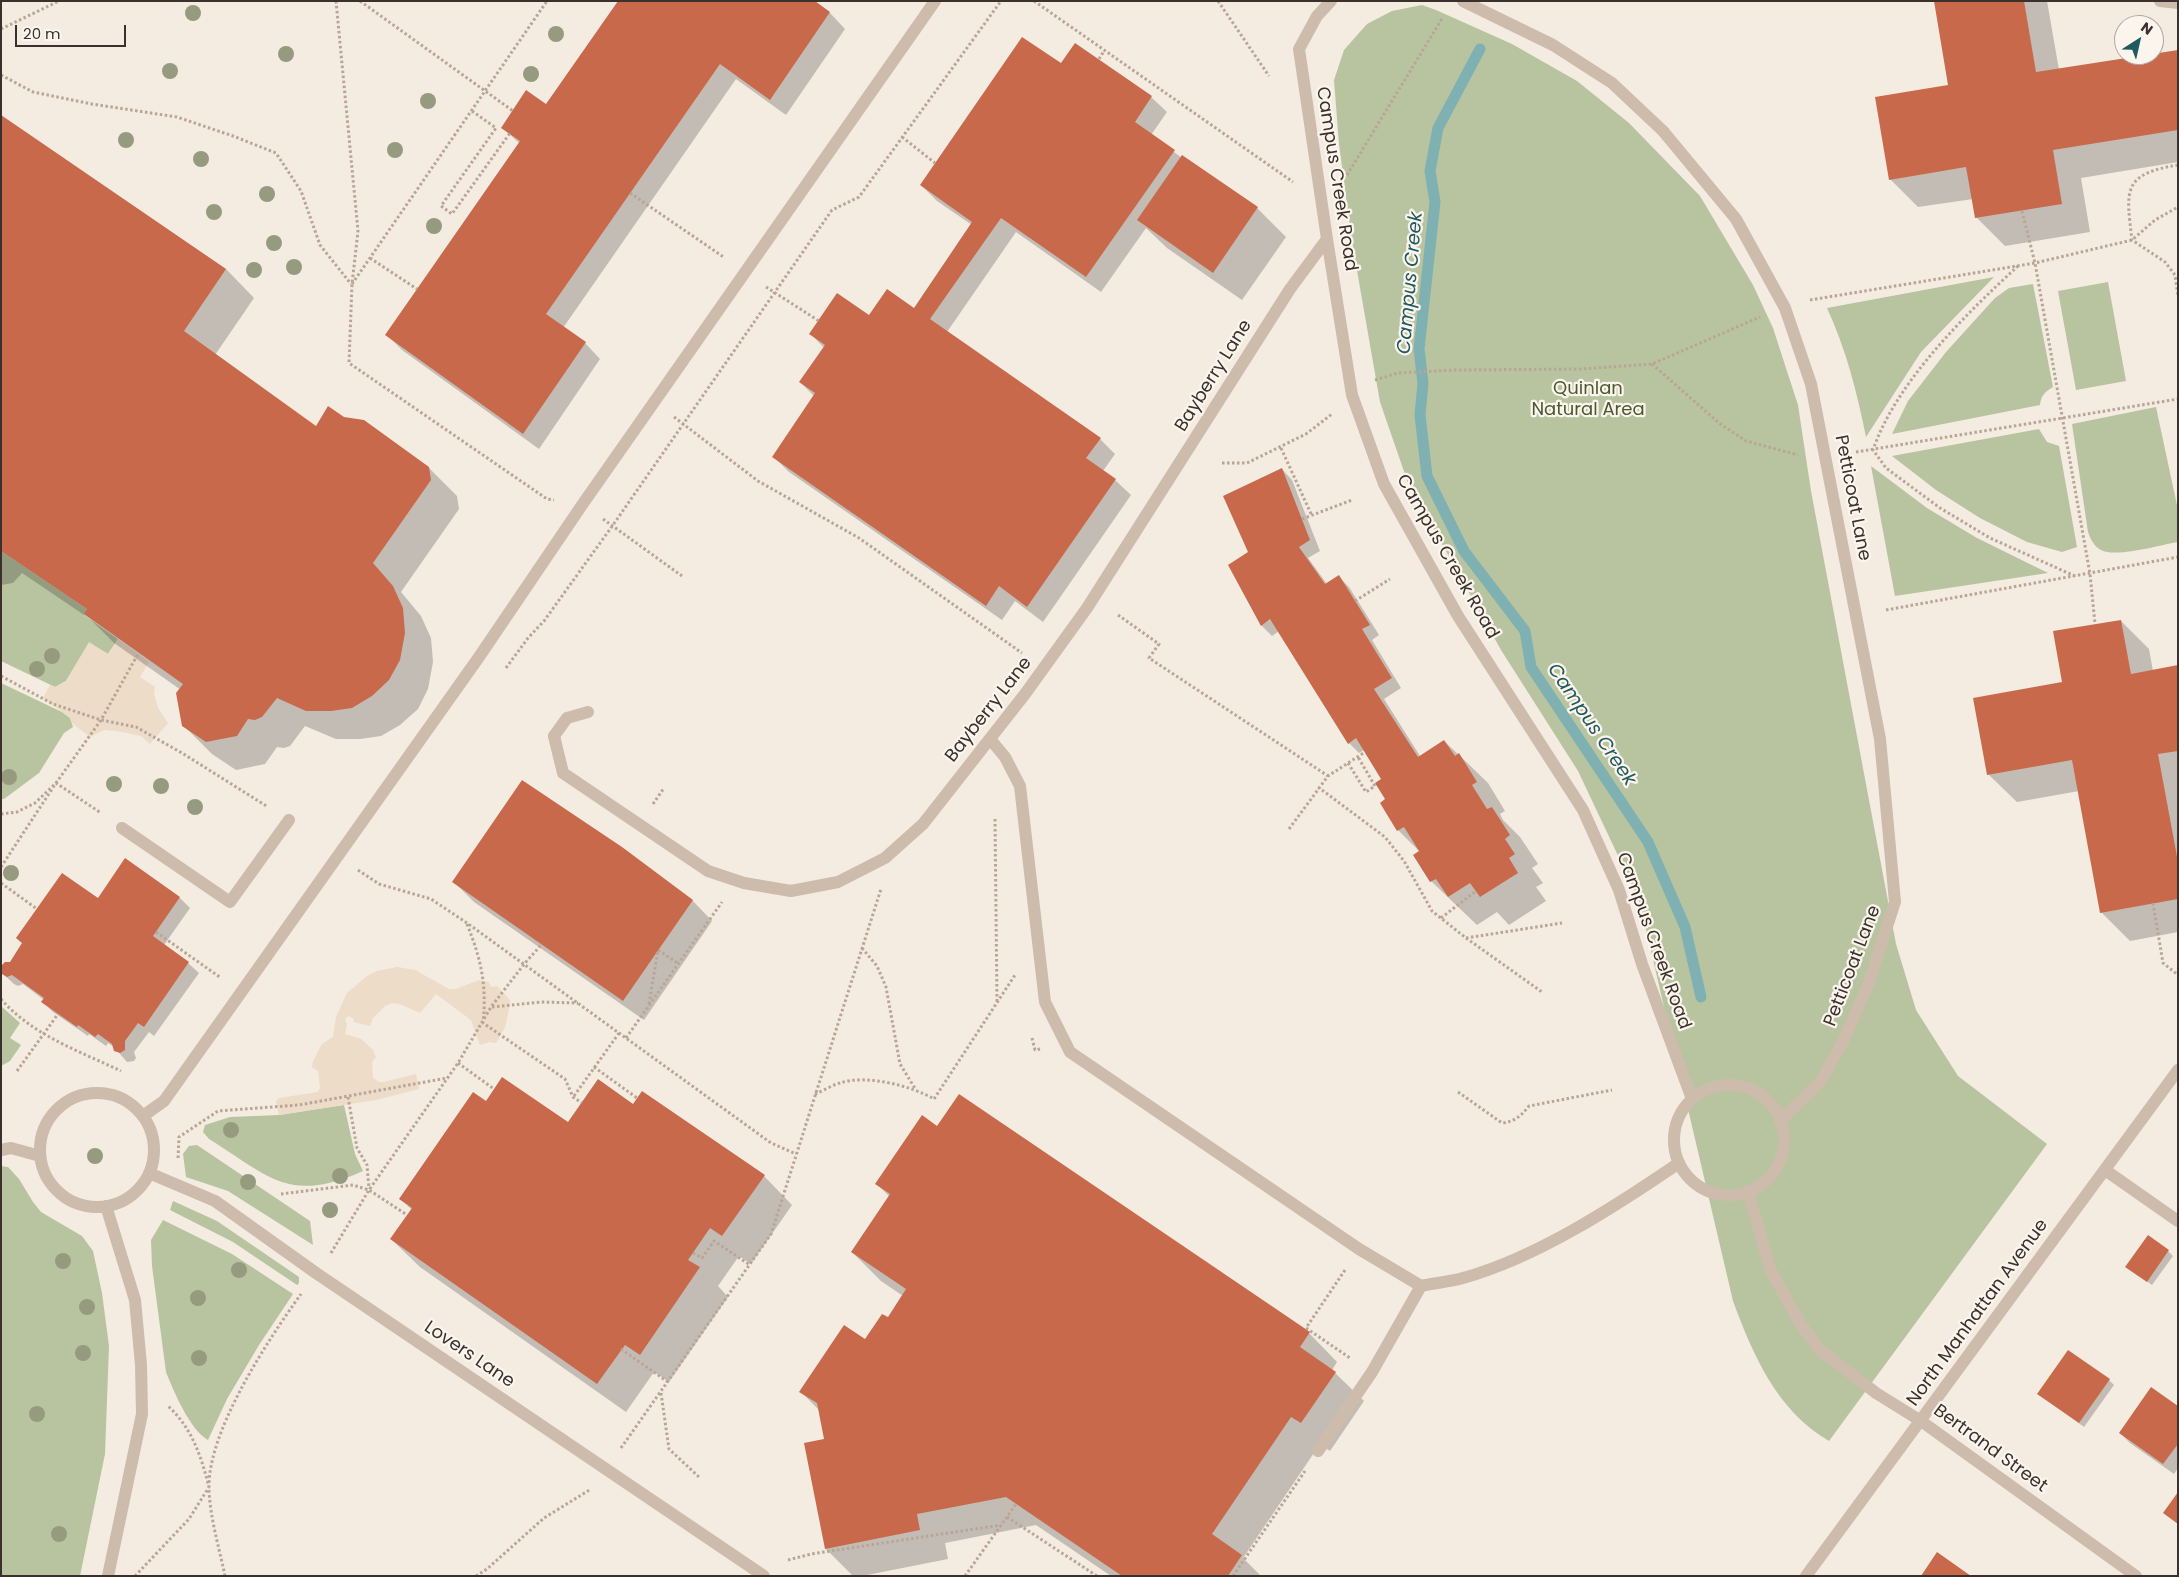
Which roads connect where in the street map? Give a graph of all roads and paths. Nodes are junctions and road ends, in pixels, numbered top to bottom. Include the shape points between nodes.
1 (59, 1) edge
2 (336, 1) edge
3 (360, 1) edge
4 (548, 1) edge
5 (935, 1) edge
6 (1000, 1) edge
7 (1034, 1) edge
8 (1218, 1) edge
9 (1331, 1) edge
10 (1463, 1) edge
11 (2160, 1) edge
12 (2178, 3) edge
13 (1446, 12) dead end
14 (1, 28) edge
15 (1104, 51) junction
16 (1099, 59) dead end
17 (1, 75) edge
18 (1269, 76) dead end
19 (485, 92) junction
20 (472, 111) junction
21 (513, 111) dead end
22 (510, 133) dead end
23 (902, 137) junction
24 (935, 163) dead end
25 (2178, 165) edge
26 (1347, 175) dead end
27 (1297, 185) dead end
28 (630, 193) dead end
29 (2178, 207) edge
30 (2022, 211) dead end
31 (1327, 239) junction
32 (2132, 240) junction
33 (703, 243) dead end
34 (370, 258) junction
35 (2035, 263) junction
36 (2018, 266) junction
37 (352, 284) junction
38 (416, 289) dead end
39 (2178, 296) edge
40 (1807, 300) dead end
41 (1760, 317) dead end
42 (1652, 364) junction
43 (1371, 381) dead end
44 (2178, 399) edge
45 (654, 403) junction
46 (1337, 410) dead end
47 (2062, 419) junction
48 (684, 424) junction
49 (1281, 448) junction
50 (1873, 450) junction
51 (1856, 452) dead end
52 (1800, 455) dead end
53 (1222, 463) dead end
54 (1352, 500) dead end
55 (582, 505) junction
56 (1312, 516) junction
57 (1302, 519) dead end
58 (613, 525) junction
59 (2178, 558) edge
60 (2090, 574) junction
61 (682, 576) dead end
62 (2076, 577) junction
63 (1390, 579) dead end
64 (1355, 601) dead end
65 (1886, 610) dead end
66 (1118, 615) dead end
67 (2095, 624) dead end
68 (138, 654) dead end
69 (1027, 656) dead end
70 (479, 657) junction
71 (1, 676) edge
72 (588, 712) dead end
73 (101, 720) junction
74 (990, 739) junction
75 (1365, 752) dead end
76 (1358, 757) junction
77 (1348, 764) junction
78 (1328, 776) junction
79 (56, 783) junction
80 (1318, 787) junction
81 (995, 810) dead end
82 (1, 814) edge
83 (288, 820) joint
84 (122, 828) joint
85 (1289, 829) dead end
86 (336, 856) junction
87 (1, 867) edge
88 (883, 881) dead end
89 (1, 883) edge
90 (1476, 891) dead end
91 (726, 896) dead end
92 (2152, 903) dead end
93 (37, 909) dead end
94 (1440, 918) junction
95 (467, 923) junction
96 (1562, 923) dead end
97 (156, 932) dead end
98 (1466, 938) junction
99 (542, 944) dead end
100 (862, 948) junction
101 (525, 963) junction
102 (679, 964) junction
103 (2178, 976) edge
104 (240, 992) junction
105 (1542, 992) dead end
106 (1, 999) edge
107 (578, 1003) junction
108 (491, 1007) junction
109 (648, 1007) junction
110 (58, 1014) dead end
111 (483, 1023) junction
112 (619, 1033) junction
113 (44, 1035) junction
114 (626, 1038) junction
115 (458, 1063) junction
116 (594, 1067) junction
117 (2178, 1070) edge
118 (17, 1071) dead end
119 (121, 1071) dead end
120 (448, 1078) junction
121 (494, 1089) dead end
122 (916, 1090) junction
123 (1612, 1090) dead end
124 (1458, 1092) dead end
125 (815, 1095) junction
126 (348, 1096) junction
127 (573, 1097) junction
128 (637, 1098) dead end
129 (1692, 1099) junction
130 (582, 1103) dead end
131 (142, 1116) junction
132 (1780, 1121) junction
133 (1, 1150) edge
134 (796, 1154) junction
135 (40, 1156) junction
136 (178, 1163) dead end
137 (1679, 1163) junction
138 (2104, 1170) junction
139 (149, 1173) junction
140 (369, 1190) junction
141 (1748, 1191) junction
142 (281, 1194) dead end
143 (106, 1206) junction
144 (407, 1215) dead end
145 (2178, 1221) edge
146 (1359, 1249) junction
147 (693, 1252) dead end
148 (330, 1255) dead end
149 (750, 1266) junction
150 (1421, 1286) junction
151 (305, 1289) dead end
152 (622, 1349) dead end
153 (1372, 1372) junction
154 (668, 1382) junction
155 (661, 1391) junction
156 (162, 1400) dead end
157 (1921, 1421) junction
158 (619, 1452) dead end
159 (1318, 1452) joint
160 (700, 1478) dead end
161 (595, 1485) dead end
162 (209, 1487) junction
163 (1016, 1504) dead end
164 (1007, 1517) junction
165 (1001, 1525) junction
166 (788, 1560) dead end
167 (108, 1576) edge
168 (135, 1576) edge
169 (225, 1576) edge
170 (476, 1576) edge
171 (764, 1576) edge
172 (965, 1576) edge
173 (1097, 1576) edge
174 (1232, 1576) edge
175 (1806, 1576) edge
176 (2136, 1576) edge

1 - 14 path
2 - 37 path via 358,231
3 - 19 path
4 - 19 path
5 - 45 street
6 - 23 path
7 - 15 path
8 - 18 path
9 - 31 street, Campus Creek Road via 1317,16 1300,49
10 - 132 street, Petticoat Lane via 1553,45 1612,83 1663,131 1736,219 1785,308 1811,384 1880,739 1895,902 1868,985 1843,1042 1820,1082
11 - 12 street
13 - 26 path
15 - 16 path
15 - 27 path
17 - 37 path via 33,92 177,117 276,153 301,190 320,245
19 - 20 path
19 - 21 path
20 - 22 path via 496,128 441,206 452,214
20 - 34 path
23 - 24 path
23 - 48 path via 859,197 832,210
25 - 32 path via 2154,169 2136,178 2129,194
28 - 33 path
29 - 32 path via 2155,220
30 - 35 path
31 - 74 street, Bayberry Lane via 1290,289 1087,608
31 - 129 street, Campus Creek Road via 1352,395 1384,484 1458,616 1583,810 1620,890 1642,964
32 - 35 path
32 - 39 path via 2170,268 2175,275
34 - 37 path
34 - 38 path
35 - 36 path
35 - 47 path
36 - 40 path
36 - 50 path via 1972,310 1929,359 1892,410
37 - 55 path via 349,363 547,499
41 - 42 path
42 - 43 path via 1398,373
42 - 52 path via 1719,423 1746,441
44 - 47 path
45 - 48 path
45 - 55 street
46 - 49 path
47 - 50 path
47 - 60 path
48 - 58 path
48 - 69 path via 758,480 859,538
49 - 53 path via 1247,463
49 - 56 path
50 - 51 path
50 - 62 path via 1886,468 1940,508 1990,538
54 - 56 path
55 - 58 path
55 - 70 street
56 - 57 path
58 - 61 path
58 - 70 path via 503,672
59 - 60 path
60 - 62 path
60 - 67 path
62 - 65 path
63 - 64 path
66 - 78 path via 1159,644 1149,658
68 - 73 path
70 - 86 street
71 - 73 path via 54,704
72 - 74 street, Bayberry Lane via 567,718 554,736 563,774 708,871 791,891 838,882 885,858 922,824
73 - 79 path
73 - 83 path via 136,727
74 - 146 street via 1005,757 1020,786 1045,1002 1070,1052
75 - 76 path
76 - 77 path
76 - 77 path via 1375,786 1366,792
77 - 78 path
78 - 80 path
79 - 82 path via 35,803 17,812
79 - 84 path
79 - 87 path
80 - 85 path
80 - 94 path via 1385,837 1404,861 1432,911
81 - 122 path via 997,1005 934,1100
83 - 84 street via 230,902
86 - 95 path via 379,884 431,899
86 - 104 street
88 - 100 path
89 - 93 path
90 - 94 path
91 - 102 path
92 - 103 path via 2163,964
94 - 98 path
95 - 101 path
95 - 111 path via 479,952 484,981
96 - 98 path
97 - 104 path
98 - 105 path
99 - 101 path
100 - 122 path via 877,966 886,987 900,1064
100 - 125 path
101 - 107 path
101 - 108 path
102 - 109 path
102 - 109 path via 658,950
104 - 131 street via 164,1101
106 - 113 path via 14,1014
107 - 108 path via 541,1002
107 - 112 path
108 - 111 path
109 - 114 path
110 - 113 path
111 - 115 path
111 - 127 path via 566,1079
112 - 114 path
112 - 116 path
113 - 118 path
113 - 119 path
114 - 134 path via 724,1110 771,1142
115 - 120 path
115 - 121 path
116 - 127 path
116 - 128 path
117 - 138 street, North Manhattan Avenue
120 - 126 path
120 - 140 path
122 - 125 path via 868,1081 841,1082
123 - 124 path via 1529,1106 1511,1122 1502,1123
125 - 134 path
126 - 136 path via 299,1105 218,1111 180,1137
126 - 140 path via 357,1148 367,1165
127 - 130 path
129 - 132 street via 1724,1085 1740,1086 1757,1092 1771,1104
129 - 137 street via 1681,1112 1675,1128 1674,1145
131 - 135 street via 130,1103 113,1095 94,1093 76,1097 60,1106 48,1120 41,1137
131 - 139 street via 154,1144
132 - 141 street via 1784,1139 1781,1157 1772,1174
133 - 135 street via 11,1148
134 - 149 path via 771,1234
135 - 143 street via 48,1177 62,1195 90,1207
137 - 141 street via 1689,1179 1705,1189 1723,1194
137 - 150 street via 1616,1205 1525,1254 1463,1278
138 - 145 street
138 - 157 street, North Manhattan Avenue
139 - 143 street via 139,1189 124,1200
139 - 171 street, Lovers Lane via 215,1201 332,1284
140 - 142 path via 354,1185
140 - 144 path
140 - 148 path
141 - 157 street, Bertrand Street via 1771,1271 1800,1323 1819,1349 1876,1393
143 - 167 street via 135,1300 142,1414
146 - 150 street
146 - 153 path via 1306,1328
147 - 149 path via 702,1258 714,1241
149 - 154 path
150 - 153 street
151 - 162 path via 256,1361 231,1408 212,1462
152 - 154 path
153 - 159 street
154 - 155 path
155 - 158 path
155 - 160 path via 669,1449
156 - 162 path via 181,1418 196,1444
157 - 175 street, North Manhattan Avenue
157 - 176 street, Bertrand Street
159 - 174 path
161 - 170 path via 544,1518
162 - 168 path via 189,1519
162 - 169 path via 212,1520
163 - 164 path
164 - 165 path
164 - 173 path
165 - 166 path
165 - 172 path

